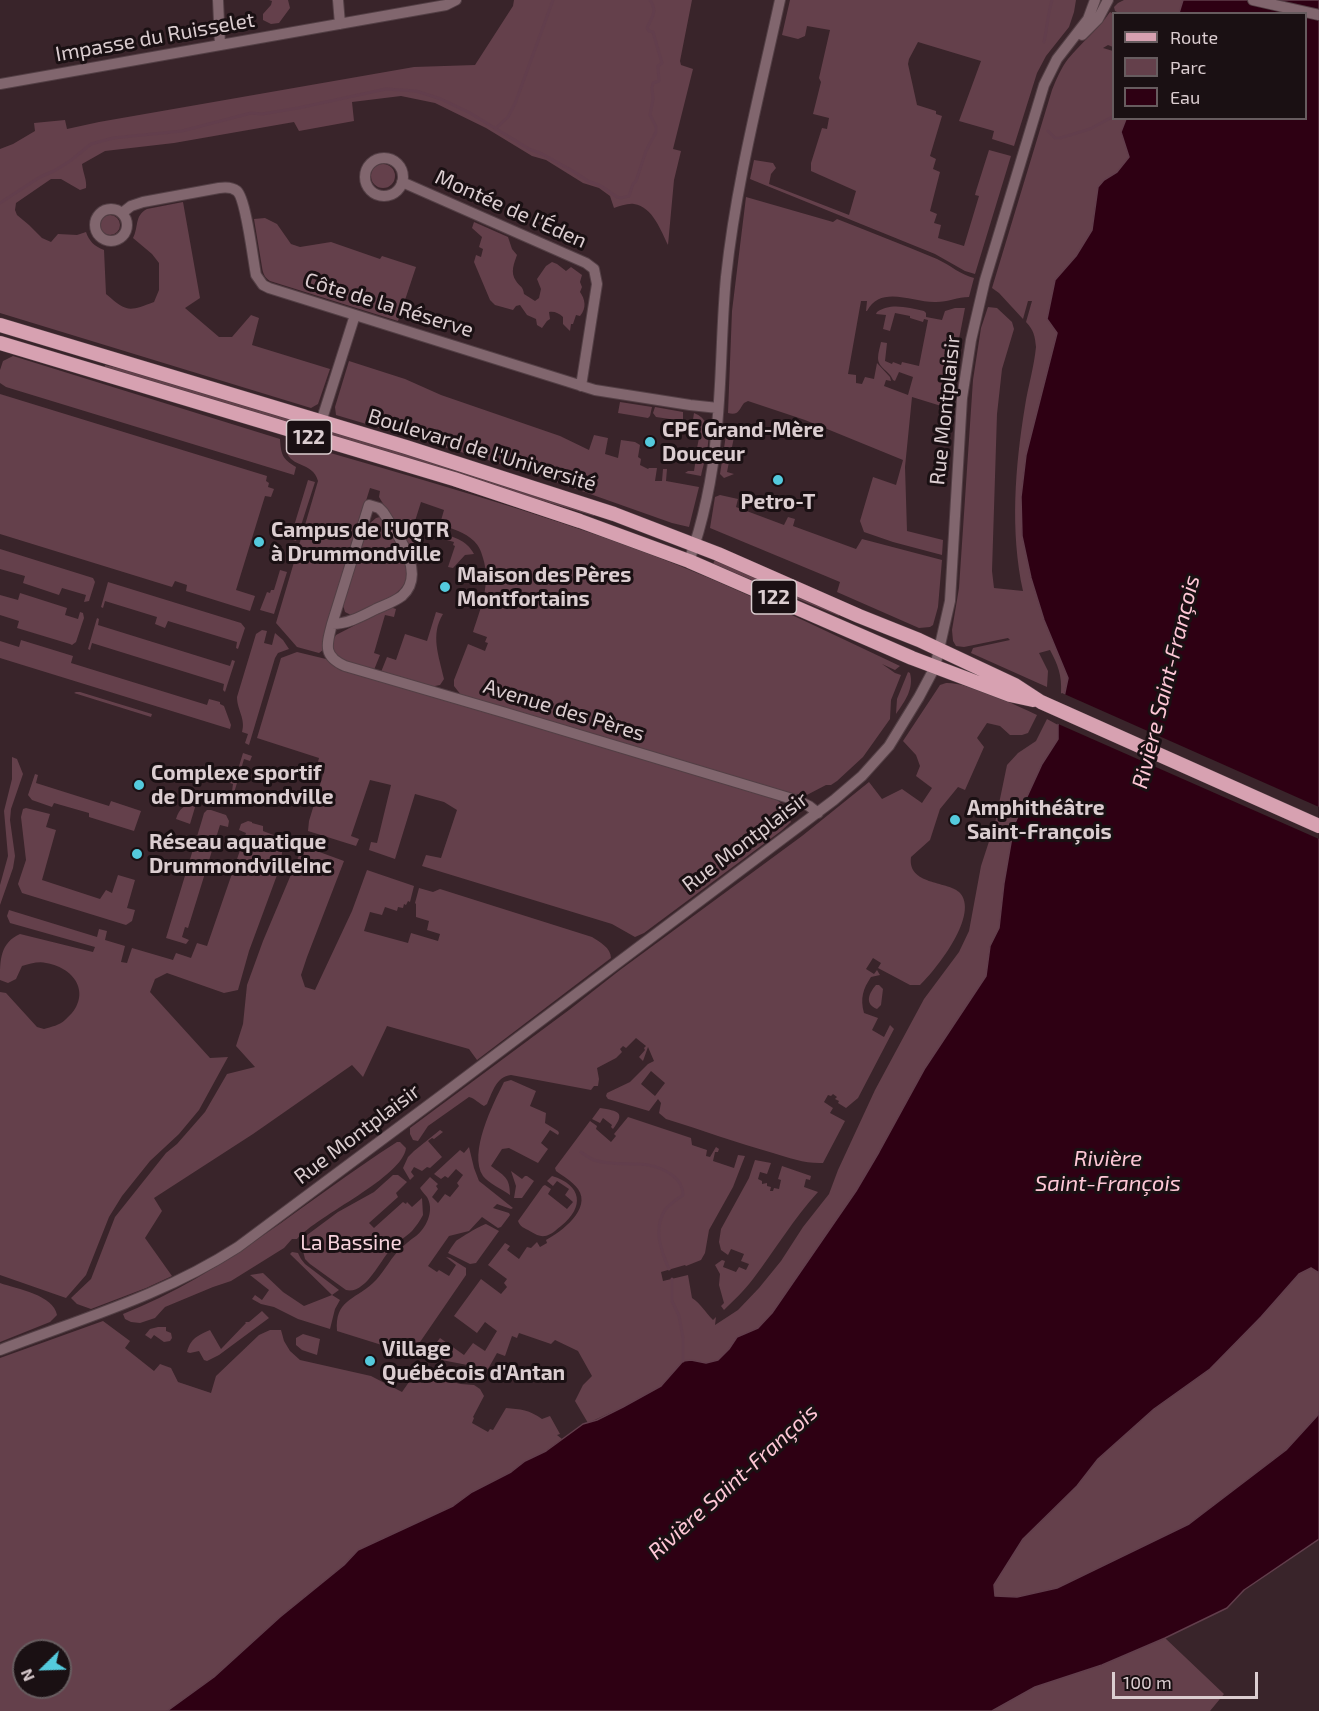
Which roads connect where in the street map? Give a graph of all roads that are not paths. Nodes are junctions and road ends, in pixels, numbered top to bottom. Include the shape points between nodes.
1 (218, 0) edge
2 (338, 0) edge
3 (456, 0) edge
4 (780, 0) edge
5 (1095, 0) edge
6 (1108, 0) edge
7 (1252, 0) edge
8 (1306, 12) edge
9 (340, 24) junction
10 (1070, 44) junction
11 (220, 45) junction
12 (0, 84) edge
13 (402, 182) dead end
14 (122, 213) dead end
15 (355, 315) junction
16 (1, 329) edge
17 (0, 343) edge
18 (580, 386) junction
19 (718, 408) junction
20 (321, 422) junction
21 (695, 544) junction
22 (689, 561) junction
23 (332, 624) junction
24 (939, 650) junction
25 (934, 667) junction
26 (1041, 702) junction
27 (818, 813) junction
28 (1319, 826) edge
29 (0, 1350) edge

1 - 11 street
2 - 9 street
3 - 9 street, Impasse du Ruisselet
4 - 19 street via 735,213 723,306
5 - 10 street, Rue Montplaisir via 1088,19
6 - 10 street, Rue Montplaisir via 1093,25
7 - 8 street
9 - 11 street, Impasse du Ruisselet
10 - 24 street, Rue Montplaisir via 1053,67 1041,95 974,323 962,398 950,601
11 - 12 street, Impasse du Ruisselet
13 - 18 street, Montée de l'Éden via 594,269 597,284
14 - 15 street, Côte de la Réserve via 143,202 231,188 241,197 256,275 263,285
15 - 18 street, Côte de la Réserve
15 - 20 street
16 - 20 main road, Boulevard de l'Université
17 - 22 main road, Boulevard de l'Université / 122 via 454,479
18 - 19 street, Côte de la Réserve
19 - 21 street via 714,452
20 - 21 main road, Boulevard de l'Université via 554,494
21 - 22 street
21 - 24 main road, Boulevard de l'Université
22 - 25 main road, Boulevard de l'Université / 122
23 - 23 street via 349,621 395,601 411,582 407,550 376,507 369,505
23 - 27 street, Avenue des Pères via 327,649 342,665 804,803
24 - 25 street, Rue Montplaisir
24 - 26 main road, Boulevard de l'Université via 1015,685
25 - 26 main road, 122
25 - 27 street, Rue Montplaisir via 889,746 862,776
26 - 28 main road, 122
27 - 29 street, Rue Montplaisir via 238,1247 160,1290

